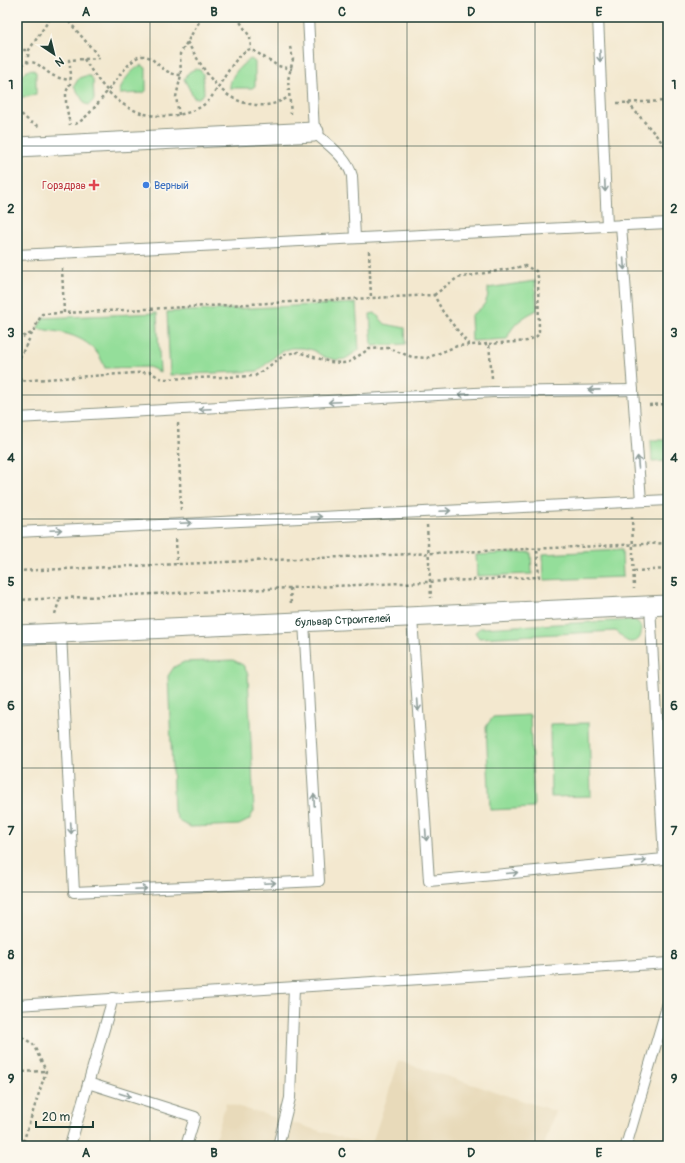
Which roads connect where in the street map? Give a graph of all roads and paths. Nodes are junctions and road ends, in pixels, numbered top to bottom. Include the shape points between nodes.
1 (51, 17) edge
2 (65, 17) edge
3 (202, 17) edge
4 (237, 17) edge
5 (308, 17) edge
6 (598, 17) edge
7 (187, 42) junction
8 (290, 46) dead end
9 (251, 49) junction
10 (17, 50) edge
11 (29, 50) junction
12 (84, 59) junction
13 (27, 62) junction
14 (292, 69) junction
15 (17, 70) edge
16 (181, 75) junction
17 (70, 80) junction
18 (218, 87) junction
19 (108, 92) junction
20 (289, 97) junction
21 (668, 101) edge
22 (628, 103) junction
23 (602, 104) junction
24 (17, 110) edge
25 (179, 115) junction
26 (70, 125) junction
27 (40, 127) dead end
28 (63, 127) dead end
29 (314, 132) junction
30 (280, 134) junction
31 (17, 147) edge
32 (668, 149) edge
33 (668, 223) edge
34 (621, 225) junction
35 (607, 226) junction
36 (355, 238) junction
37 (368, 238) junction
38 (62, 253) junction
39 (17, 255) edge
40 (434, 295) junction
41 (371, 298) junction
42 (64, 313) junction
43 (32, 333) junction
44 (17, 339) edge
45 (489, 344) junction
46 (469, 345) junction
47 (17, 363) edge
48 (17, 366) edge
49 (17, 381) edge
50 (22, 381) junction
51 (633, 390) junction
52 (493, 392) junction
53 (668, 404) edge
54 (634, 406) junction
55 (178, 411) junction
56 (17, 418) edge
57 (668, 500) edge
58 (636, 501) junction
59 (427, 512) junction
60 (178, 524) junction
61 (17, 532) edge
62 (668, 543) edge
63 (633, 544) junction
64 (537, 549) junction
65 (429, 553) junction
66 (177, 564) junction
67 (668, 570) edge
68 (17, 571) edge
69 (634, 571) junction
70 (430, 582) junction
71 (17, 600) edge
72 (651, 606) edge
73 (432, 616) junction
74 (412, 617) junction
75 (304, 622) junction
76 (61, 633) junction
77 (17, 635) edge
78 (668, 963) edge
79 (294, 987) junction
80 (113, 998) junction
81 (668, 1002) edge
82 (17, 1004) edge
83 (17, 1034) edge
84 (46, 1071) junction
85 (17, 1072) edge
86 (88, 1083) junction
87 (22, 1146) edge
88 (70, 1146) edge
89 (186, 1146) edge
90 (278, 1146) edge
91 (626, 1146) edge

1 - 11 path
2 - 12 path via 100,58
3 - 7 path
4 - 9 path via 250,37
5 - 29 lane
6 -> 23 lane
7 - 16 path via 180,54
7 - 18 path
8 - 14 path
9 - 14 path via 278,66
9 - 18 path via 247,49 233,64
10 - 11 path
11 - 13 path
12 - 17 path via 69,60
12 - 19 path
13 - 15 path
13 - 17 path via 39,64 53,76
14 - 20 path via 288,80
16 - 19 path via 165,71 143,55 136,57 119,75
16 - 25 path via 176,97
17 - 26 path via 66,104
18 - 20 path via 237,102 250,105 266,106 280,103
18 - 25 path via 208,101 191,112
19 - 25 path via 133,111 152,117
19 - 26 path via 90,115 77,124
20 - 30 path via 291,114
21 - 22 path
22 - 23 path
22 - 32 path
23 -> 35 lane
24 - 27 path
26 - 28 path
29 - 30 street
29 - 36 lane via 350,168
30 - 31 street
33 - 34 lane
34 - 35 lane
34 -> 51 lane
35 - 37 lane
36 - 37 lane
36 - 38 lane
37 - 41 path
38 - 39 lane
38 - 42 path
40 - 41 path
40 - 45 path via 457,278 526,266 536,271 539,316 537,336 527,341
40 - 46 path via 442,312
41 - 42 path
42 - 43 path via 42,314
43 - 44 path
43 - 47 path
45 - 46 path
45 - 52 path
46 - 50 path via 450,348 427,358 412,357 388,348 369,349 343,363 330,362 305,353 286,354 255,376 165,379 150,372
48 - 50 path
49 - 50 path
51 -> 52 lane
51 - 54 lane
52 -> 55 lane
53 - 54 path
58 -> 54 lane
55 - 56 lane
55 - 60 path
57 - 58 lane
59 -> 58 lane
58 - 63 path
60 -> 59 lane
59 - 65 path
61 -> 60 lane
60 - 66 path
62 - 63 path
63 - 64 path
63 - 69 path
64 - 65 path
64 - 70 path via 539,577
65 - 66 path
65 - 70 path
66 - 68 path
67 - 69 path
69 - 72 path
70 - 71 path
70 - 73 path
72 - 73 street, бульвар Строителей
74 -> 72 lane via 429,881 664,859
73 - 74 street, бульвар Строителей
74 - 75 street, бульвар Строителей
75 - 76 street, бульвар Строителей
76 -> 75 lane via 74,892 319,881
76 - 77 street, бульвар Строителей
78 - 79 lane
79 - 80 lane
79 - 90 lane via 290,1098
80 - 82 lane
80 - 86 lane
81 - 91 lane
83 - 84 path via 34,1044
84 - 85 path
84 - 87 path
86 - 88 lane
86 -> 89 lane via 194,1118

